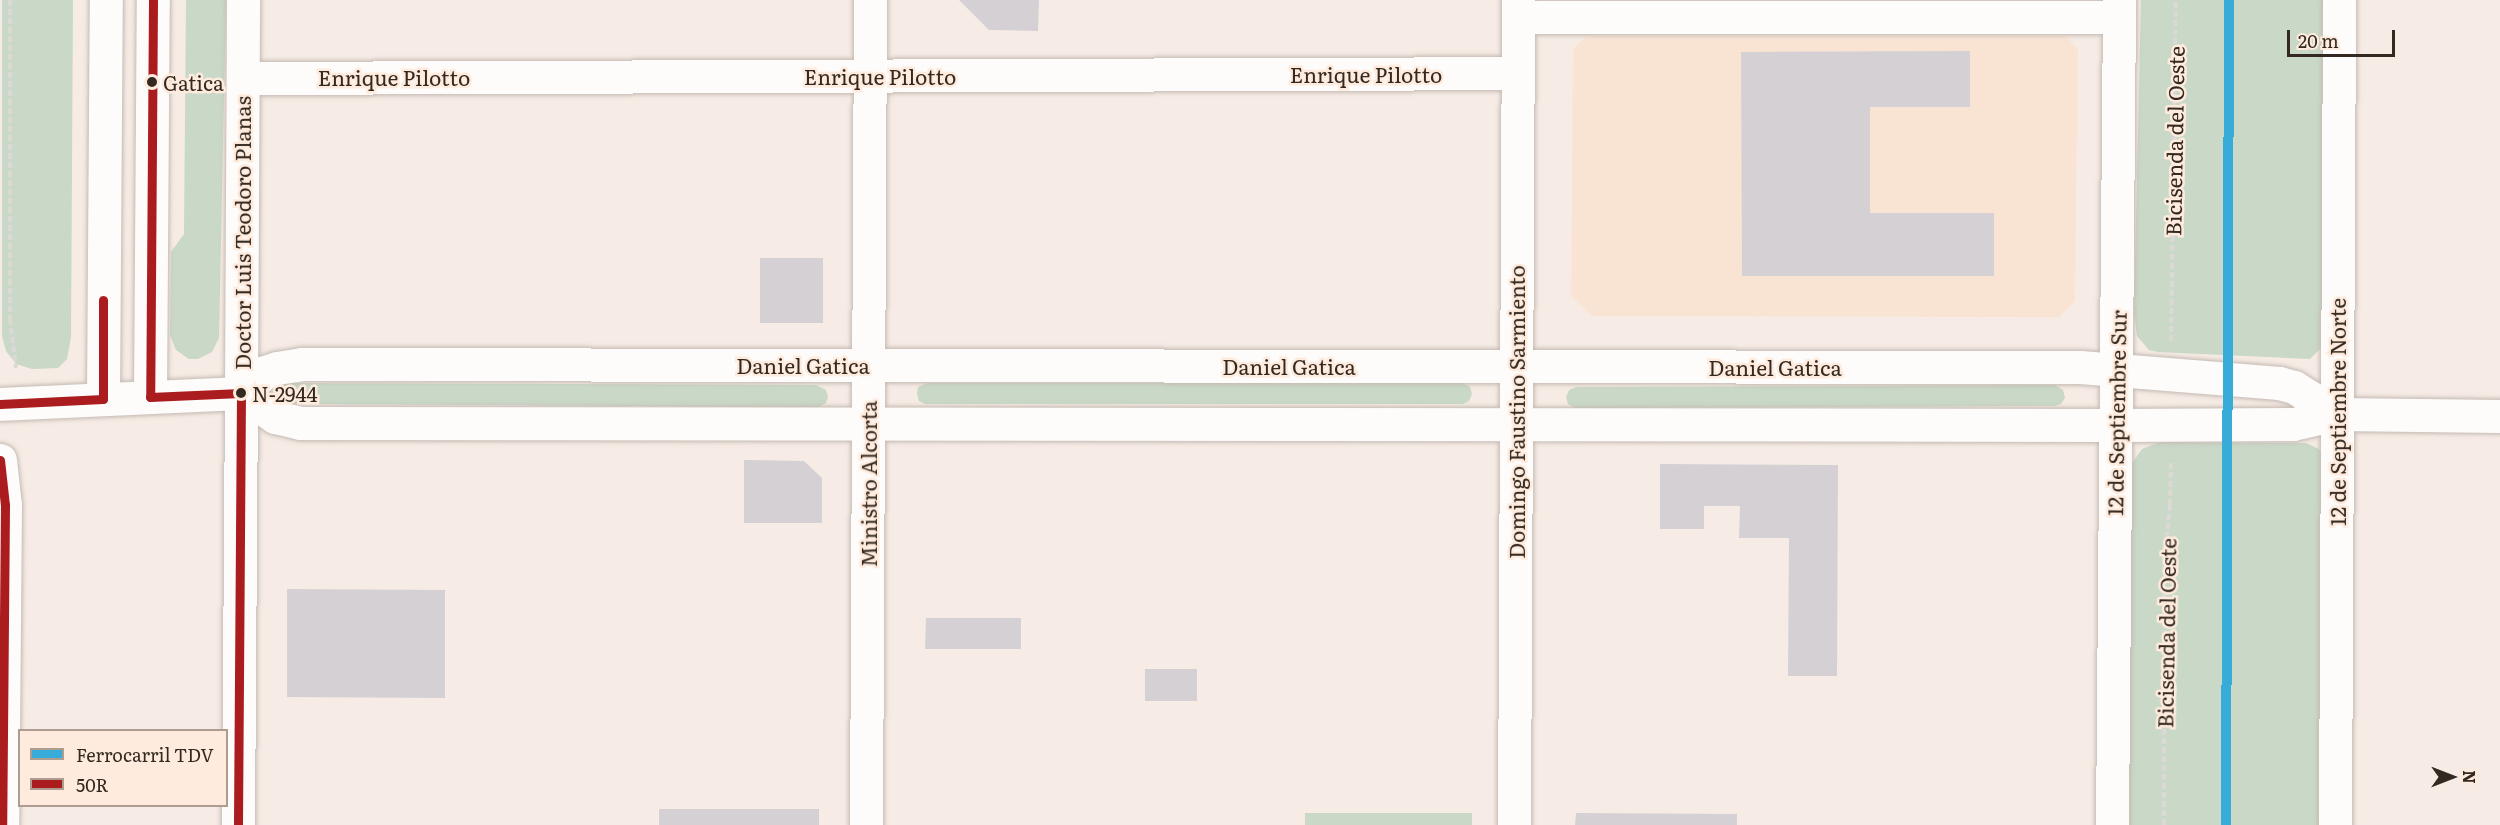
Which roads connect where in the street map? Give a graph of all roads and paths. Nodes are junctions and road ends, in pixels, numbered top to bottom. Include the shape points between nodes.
1 (10, 0) edge
2 (106, 0) edge
3 (153, 0) edge
4 (243, 0) edge
5 (870, 0) edge
6 (2176, 0) edge
7 (2339, 0) edge
8 (1518, 9) edge
9 (2119, 9) edge
10 (1518, 73) junction
11 (870, 76) junction
12 (243, 78) junction
13 (2171, 353) dead end
14 (16, 364) dead end
15 (869, 365) junction
16 (1516, 366) junction
17 (2116, 369) junction
18 (241, 393) junction
19 (150, 397) junction
20 (103, 399) junction
21 (0, 404) edge
22 (2337, 414) junction
23 (2500, 416) edge
24 (868, 424) junction
25 (1516, 424) junction
26 (2116, 425) junction
27 (2171, 453) dead end
28 (0, 460) edge
29 (2, 825) edge
30 (238, 825) edge
31 (866, 825) edge
32 (1514, 825) edge
33 (2112, 825) edge
34 (2164, 825) edge
35 (2335, 825) edge

1 - 14 path via 10,319
2 - 20 main road
3 - 19 main road
4 - 12 main road, Doctor Luis Teodoro Planas
5 - 11 main road, Ministro Alcorta
6 - 13 path, Bicisenda del Oeste
7 - 22 main road, 12 de Septiembre Norte
8 - 9 main road
8 - 10 main road, Domingo Faustino Sarmiento
9 - 17 main road, 12 de Septiembre Sur
10 - 11 main road, Enrique Pilotto
10 - 16 main road, Domingo Faustino Sarmiento
11 - 12 main road, Enrique Pilotto
11 - 15 main road, Ministro Alcorta
12 - 18 main road, Doctor Luis Teodoro Planas
15 - 16 main road, Daniel Gatica
15 - 18 main road, Daniel Gatica via 290,365 265,372
15 - 24 main road, Ministro Alcorta
16 - 17 main road, Daniel Gatica
16 - 25 main road, Domingo Faustino Sarmiento
17 - 22 main road, Daniel Gatica via 2279,383 2294,387
17 - 26 main road, 12 de Septiembre Sur
18 - 19 main road
18 - 24 main road via 275,417 300,423
18 - 30 main road, Doctor Luis Teodoro Planas
19 - 20 main road
20 - 21 main road
22 - 23 main road
22 - 26 main road via 2292,424
22 - 35 main road, 12 de Septiembre Norte
24 - 25 main road
24 - 31 main road, Ministro Alcorta
25 - 26 main road
25 - 32 main road, Domingo Faustino Sarmiento
26 - 33 main road, 12 de Septiembre Sur
27 - 34 path, Bicisenda del Oeste via 2164,565
28 - 29 main road via 4,505

